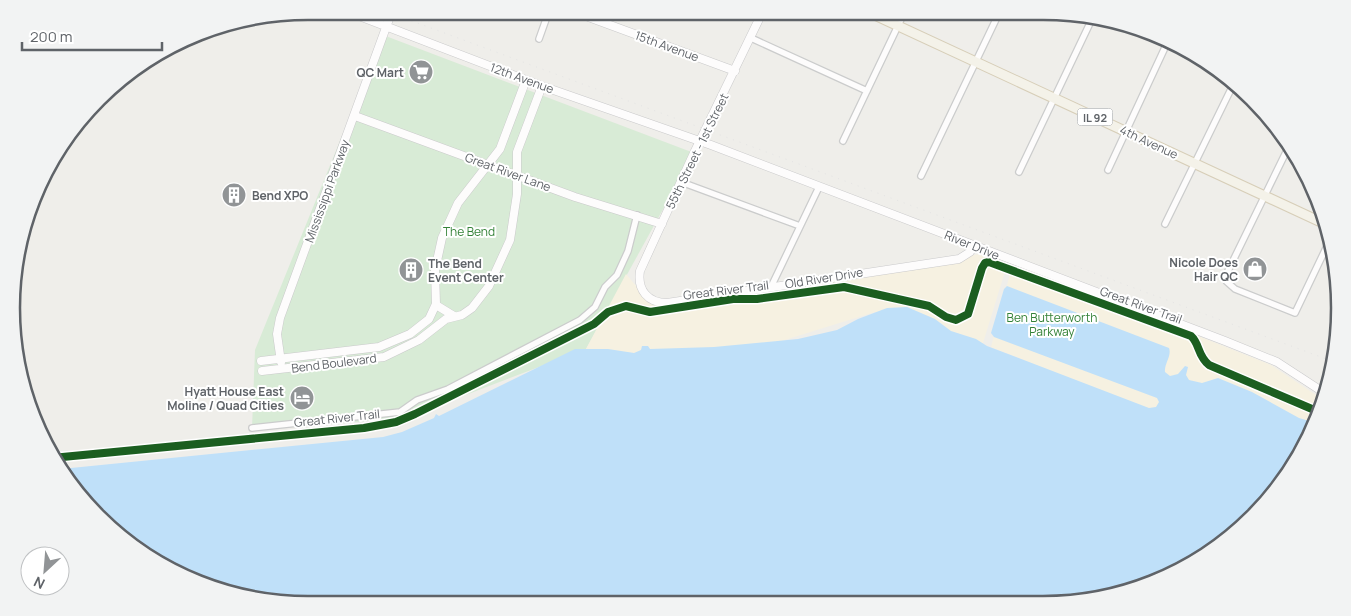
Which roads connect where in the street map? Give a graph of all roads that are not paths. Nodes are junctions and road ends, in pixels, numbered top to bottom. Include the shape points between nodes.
1 (371, 20) edge
2 (389, 20) edge
3 (546, 20) edge
4 (596, 20) edge
5 (758, 20) edge
6 (760, 20) edge
7 (885, 20) edge
8 (901, 20) edge
9 (996, 20) edge
10 (758, 24) junction
11 (1089, 24) edge
12 (387, 26) junction
13 (898, 26) junction
14 (751, 38) junction
15 (539, 40) dead end
16 (1165, 48) edge
17 (976, 62) junction
18 (735, 71) junction
19 (526, 80) junction
20 (542, 86) junction
21 (1231, 89) edge
22 (867, 91) junction
23 (1054, 98) junction
24 (355, 116) junction
25 (1126, 131) junction
26 (843, 141) dead end
27 (700, 142) junction
28 (1286, 154) edge
29 (1195, 163) junction
30 (487, 165) junction
31 (1108, 170) dead end
32 (1019, 172) dead end
33 (515, 176) junction
34 (921, 176) dead end
35 (681, 182) junction
36 (819, 187) junction
37 (1265, 196) junction
38 (637, 215) junction
39 (1318, 220) edge
40 (662, 224) junction
41 (1165, 224) dead end
42 (800, 226) junction
43 (973, 246) junction
44 (1325, 251) edge
45 (770, 287) junction
46 (643, 292) joint
47 (436, 305) junction
48 (454, 316) junction
49 (281, 358) junction
50 (261, 361) dead end
51 (282, 369) junction
52 (262, 371) dead end
53 (1319, 390) edge
54 (252, 428) dead end

1 - 12 street, 12th Avenue
2 - 12 street, Mississippi Parkway
3 - 15 street
4 - 18 street, 15th Avenue
5 - 10 street
6 - 10 street, 55th Street - 1st Street
7 - 13 main road, 4th Avenue / IL 92
8 - 13 street
9 - 17 street
10 - 14 street, 55th Street - 1st Street
11 - 23 street
12 - 19 street, 12th Avenue
12 - 24 street, Mississippi Parkway
13 - 17 main road, 4th Avenue / IL 92
13 - 22 street
14 - 18 street, 55th Street - 1st Street
14 - 22 street
16 - 25 street
17 - 23 main road, 4th Avenue / IL 92
17 - 34 street
18 - 27 street, 55th Street - 1st Street
19 - 20 street, 12th Avenue
19 - 30 street via 500,149
20 - 27 street, 12th Avenue
20 - 33 street, Bend Boulevard via 518,152
21 - 29 street
22 - 26 street
23 - 25 main road, 4th Avenue / IL 92
23 - 32 street
24 - 30 street, Great River Lane
24 - 49 street, Mississippi Parkway via 280,318 277,334
25 - 29 main road, 4th Avenue / IL 92
25 - 31 street
27 - 35 street, 55th Street - 1st Street
27 - 36 street, River Drive
28 - 37 street
29 - 37 main road, 4th Avenue / IL 92
29 - 41 street
30 - 33 street, Great River Lane
30 - 47 street via 458,203 442,238 434,270
33 - 38 street, Great River Lane
33 - 48 street, Bend Boulevard via 517,194 510,240 497,273 472,308
35 - 40 street, 55th Street - 1st Street
35 - 42 street
36 - 42 street
36 - 43 street, River Drive
37 - 39 main road, 4th Avenue / IL 92
37 - 44 street via 1226,281 1235,289 1295,313
38 - 40 street, Great River Lane
38 - 54 street via 628,251 617,275 605,287 595,307 580,320 400,412
40 - 46 street, 55th Street - 1st Street via 640,271
42 - 45 street
43 - 45 street, Old River Drive via 959,259
43 - 53 street, River Drive via 1269,358
45 - 46 street, Old River Drive via 667,303 652,301
47 - 48 street
47 - 49 street, Bend Boulevard via 421,326 387,344 369,349
48 - 51 street, Bend Boulevard via 419,340 384,357
49 - 50 street, Bend Boulevard
49 - 51 street, Mississippi Parkway
51 - 52 street, Bend Boulevard

